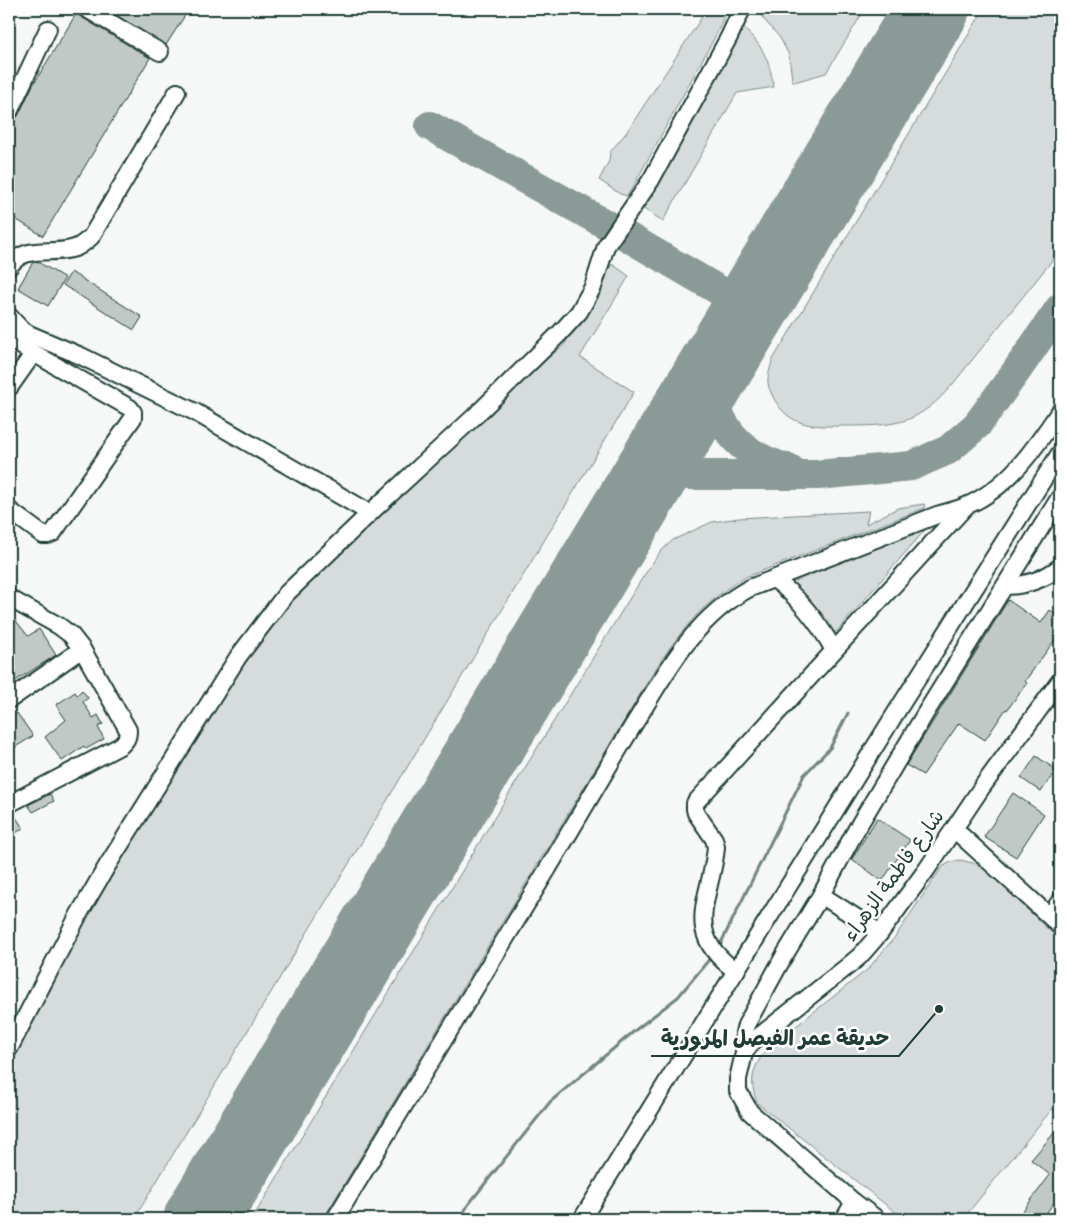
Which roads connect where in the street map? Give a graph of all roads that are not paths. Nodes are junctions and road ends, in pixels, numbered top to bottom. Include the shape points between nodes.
1 (87, 9) edge
2 (742, 9) edge
3 (48, 28) dead end
4 (160, 52) dead end
5 (177, 92) dead end
6 (9, 112) edge
7 (9, 267) edge
8 (9, 316) edge
9 (9, 339) edge
10 (33, 354) junction
11 (9, 388) edge
12 (1060, 411) edge
13 (1060, 453) edge
14 (1060, 497) edge
15 (967, 506) junction
16 (9, 510) edge
17 (370, 513) junction
18 (1060, 566) edge
19 (774, 579) junction
20 (1005, 586) junction
21 (10, 601) edge
22 (82, 649) junction
23 (834, 650) junction
24 (1060, 681) edge
25 (9, 700) edge
26 (9, 804) edge
27 (954, 830) junction
28 (821, 895) junction
29 (1060, 901) edge
30 (1055, 921) edge
31 (880, 933) junction
32 (736, 971) junction
33 (9, 1049) edge
34 (744, 1054) junction
35 (854, 1202) junction
36 (335, 1219) edge
37 (582, 1219) edge
38 (844, 1219) edge
39 (877, 1219) edge

1 - 4 street
2 - 17 street via 651,180 606,246 593,287 579,312 475,416
3 - 6 street
5 - 7 street via 91,237 75,248 28,252
8 - 17 street via 29,334 195,412
9 - 10 street
10 - 11 street
10 - 16 street via 130,408 133,418 53,533 43,535
12 - 15 street via 1021,465 1005,481
13 - 32 street
14 - 20 street
15 - 19 street
15 - 23 street
17 - 33 street via 286,594 238,657 97,882
18 - 20 street via 1022,586
19 - 23 street via 802,604
19 - 36 street via 723,604 700,625 668,668
20 - 28 street via 925,714
21 - 22 street via 60,626
22 - 25 street
22 - 26 street via 128,730 126,741
23 - 32 street via 695,803 696,813 716,847 703,907 706,932 718,954
24 - 27 street, شارع فاطمة الزهراء
27 - 30 street
27 - 31 street, شارع فاطمة الزهراء
28 - 31 street
28 - 34 street via 746,1025
29 - 30 street
31 - 34 street, شارع فاطمة الزهراء via 860,956 768,1028
32 - 37 street
34 - 35 street, شارع فاطمة الزهراء via 738,1091 750,1112
35 - 38 street
35 - 39 street, شارع فاطمة الزهراء

